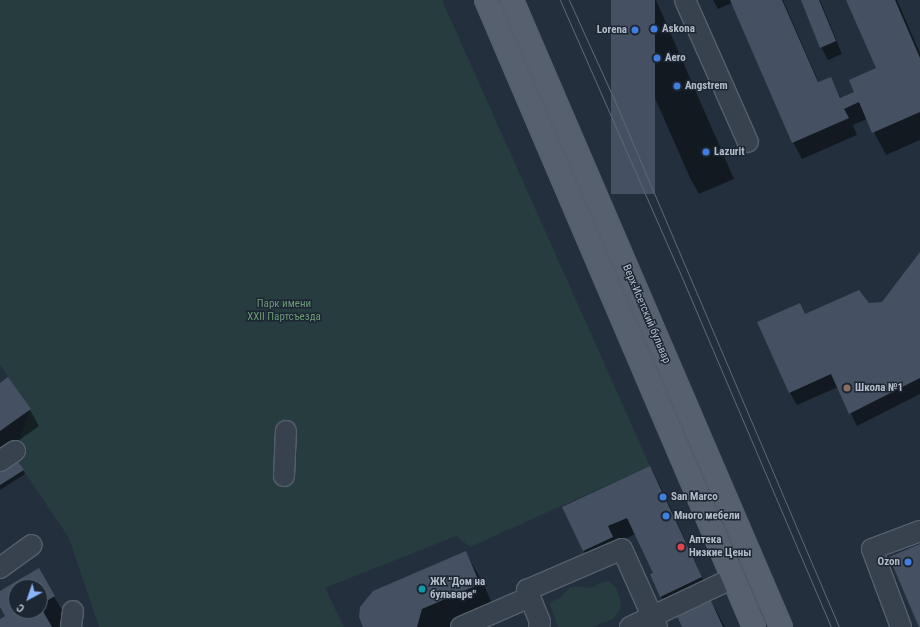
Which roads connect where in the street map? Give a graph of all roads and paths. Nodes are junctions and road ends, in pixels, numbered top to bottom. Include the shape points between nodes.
1 (486, 0) edge
2 (512, 0) edge
3 (685, 0) edge
4 (558, 108) junction
5 (536, 118) junction
6 (748, 142) dead end
7 (286, 431) dead end
8 (284, 476) dead end
9 (920, 531) edge
10 (32, 545) dead end
11 (0, 568) edge
12 (733, 578) junction
13 (530, 598) junction
14 (655, 621) edge
15 (461, 627) edge
16 (539, 627) edge
17 (630, 627) edge
18 (754, 627) edge
19 (782, 627) edge
20 (901, 627) edge

1 - 5 main road
2 - 4 main road, Верх-Исетский бульвар
3 - 6 street
4 - 5 street
4 - 19 main road, Верх-Исетский бульвар
5 - 12 main road
7 - 8 street
9 - 20 street via 872,549
10 - 11 street
12 - 14 street
12 - 18 main road
13 - 14 street via 527,590 622,549
13 - 15 street
13 - 16 street via 540,622
14 - 17 street

